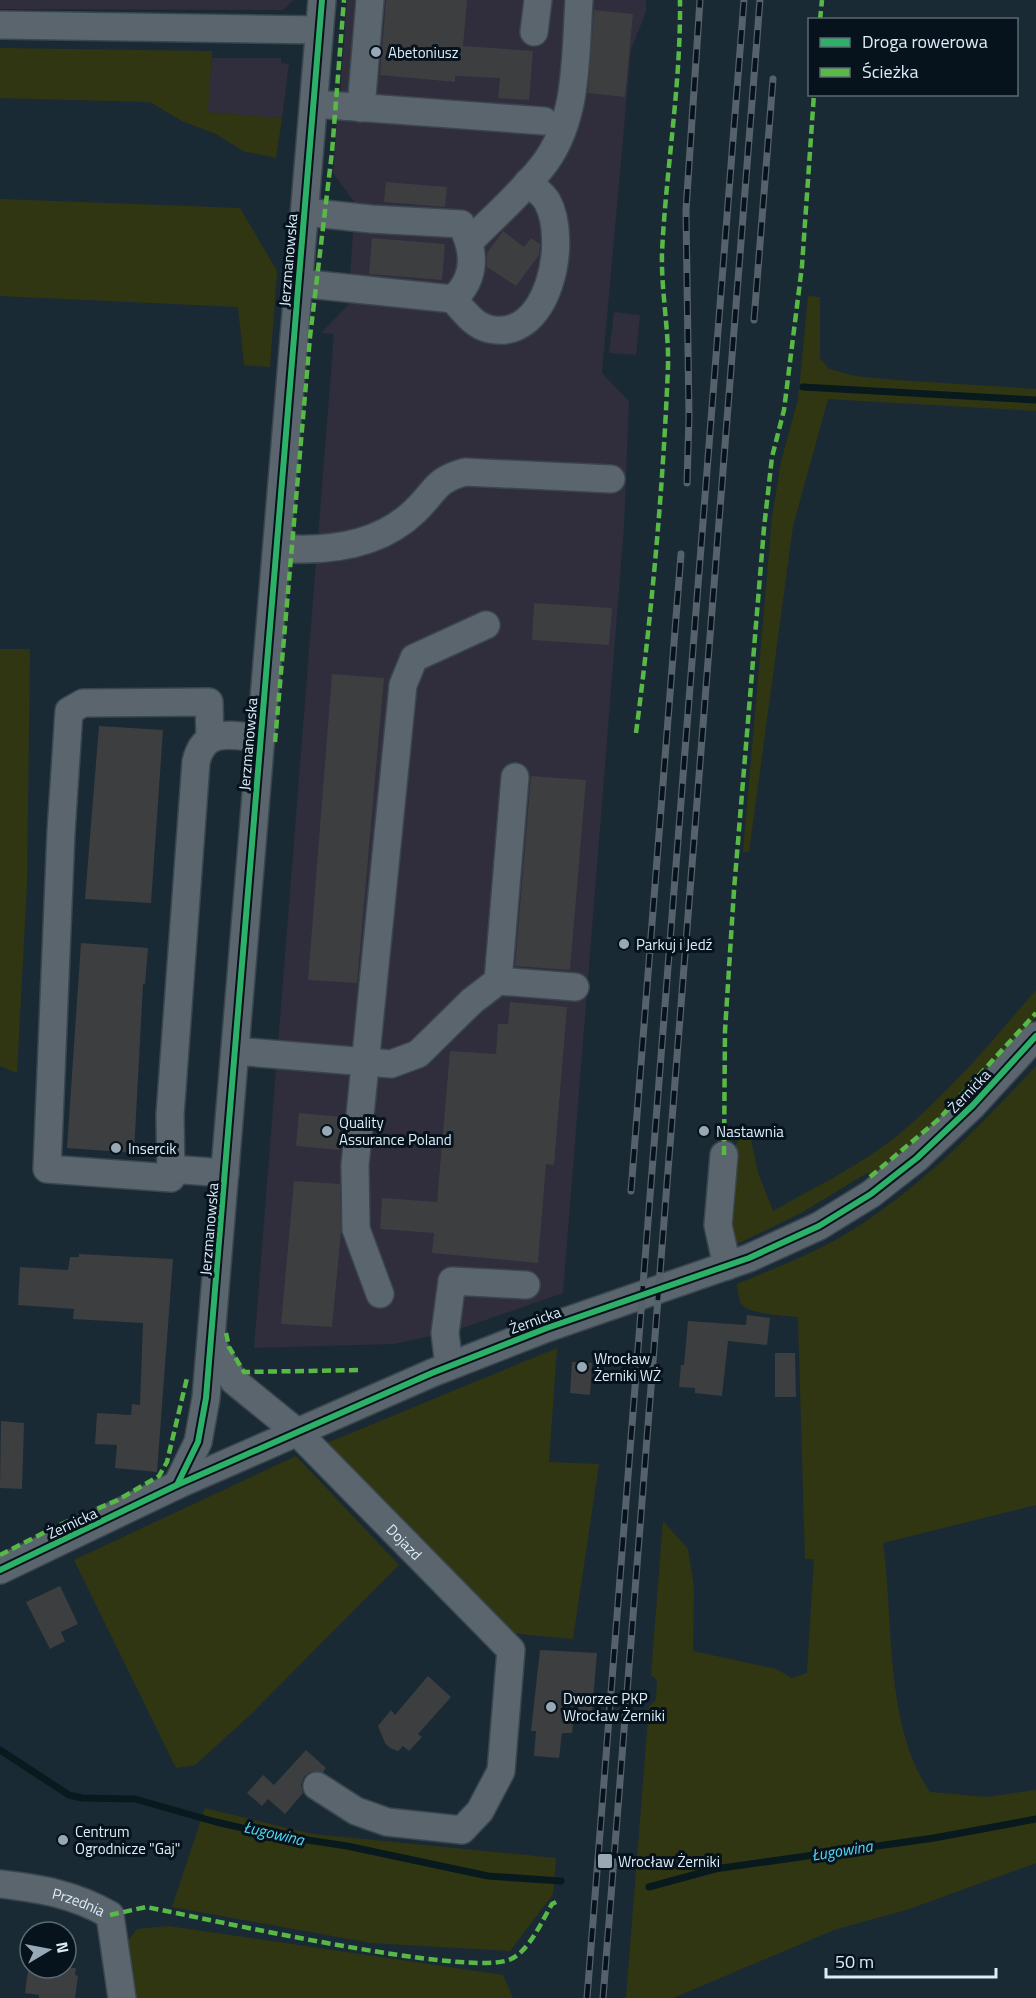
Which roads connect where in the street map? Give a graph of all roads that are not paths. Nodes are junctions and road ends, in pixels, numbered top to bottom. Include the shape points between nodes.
1 (322, 0) edge
2 (370, 0) edge
3 (537, 0) edge
4 (579, 0) edge
5 (0, 25) edge
6 (319, 30) junction
7 (534, 32) dead end
8 (314, 104) junction
9 (361, 108) junction
10 (544, 121) dead end
11 (528, 182) junction
12 (305, 213) junction
13 (470, 242) junction
14 (298, 283) junction
15 (453, 299) junction
16 (610, 479) dead end
17 (277, 548) junction
18 (486, 625) dead end
19 (210, 738) junction
20 (261, 738) junction
21 (515, 777) dead end
22 (498, 981) junction
23 (575, 987) dead end
24 (1036, 1036) edge
25 (235, 1051) junction
26 (365, 1063) junction
27 (724, 1155) dead end
28 (171, 1169) junction
29 (225, 1173) junction
30 (727, 1266) junction
31 (526, 1285) dead end
32 (380, 1294) dead end
33 (211, 1343) junction
34 (449, 1366) junction
35 (298, 1433) junction
36 (177, 1485) junction
37 (0, 1570) edge
38 (317, 1786) dead end
39 (0, 1884) edge
40 (122, 1998) edge

1 - 6 street, Jerzmanowska
2 - 9 street
3 - 7 street
4 - 11 street via 572,97 562,131 542,167
5 - 6 street
6 - 8 street, Jerzmanowska
8 - 9 street
8 - 12 street, Jerzmanowska
9 - 10 street
11 - 13 street
11 - 15 street via 548,202 554,218 553,266 541,306 519,325 489,328 471,319
12 - 13 street via 461,224
12 - 14 street, Jerzmanowska
13 - 15 street via 472,266 466,288
14 - 15 street
14 - 17 street, Jerzmanowska
16 - 17 street via 465,472 447,477 399,525 375,537 344,546
17 - 20 street, Jerzmanowska
18 - 26 street via 414,658 403,685
19 - 20 street
19 - 28 street via 199,749 196,762 170,1116
19 - 28 street via 209,702 83,704 69,711 47,1169 171,1178
20 - 25 street, Jerzmanowska
21 - 22 street
22 - 23 street
22 - 26 street via 418,1054 391,1064
24 - 30 street, Żernicka via 940,1138 893,1178 819,1226
25 - 26 street
25 - 29 street, Jerzmanowska
26 - 32 street via 355,1165 356,1229
27 - 30 street via 718,1225
28 - 29 street
29 - 33 street, Jerzmanowska
30 - 34 street, Żernicka
31 - 34 street via 452,1281 445,1333
33 - 35 street, Dojazd via 234,1381
33 - 36 street, Jerzmanowska via 204,1419 198,1442
34 - 35 street, Żernicka
35 - 36 street, Żernicka
35 - 38 street, Dojazd via 511,1650 501,1771 480,1811 462,1830 387,1822 356,1811
36 - 37 street, Żernicka
39 - 40 street, Przednia via 84,1900 110,1915

